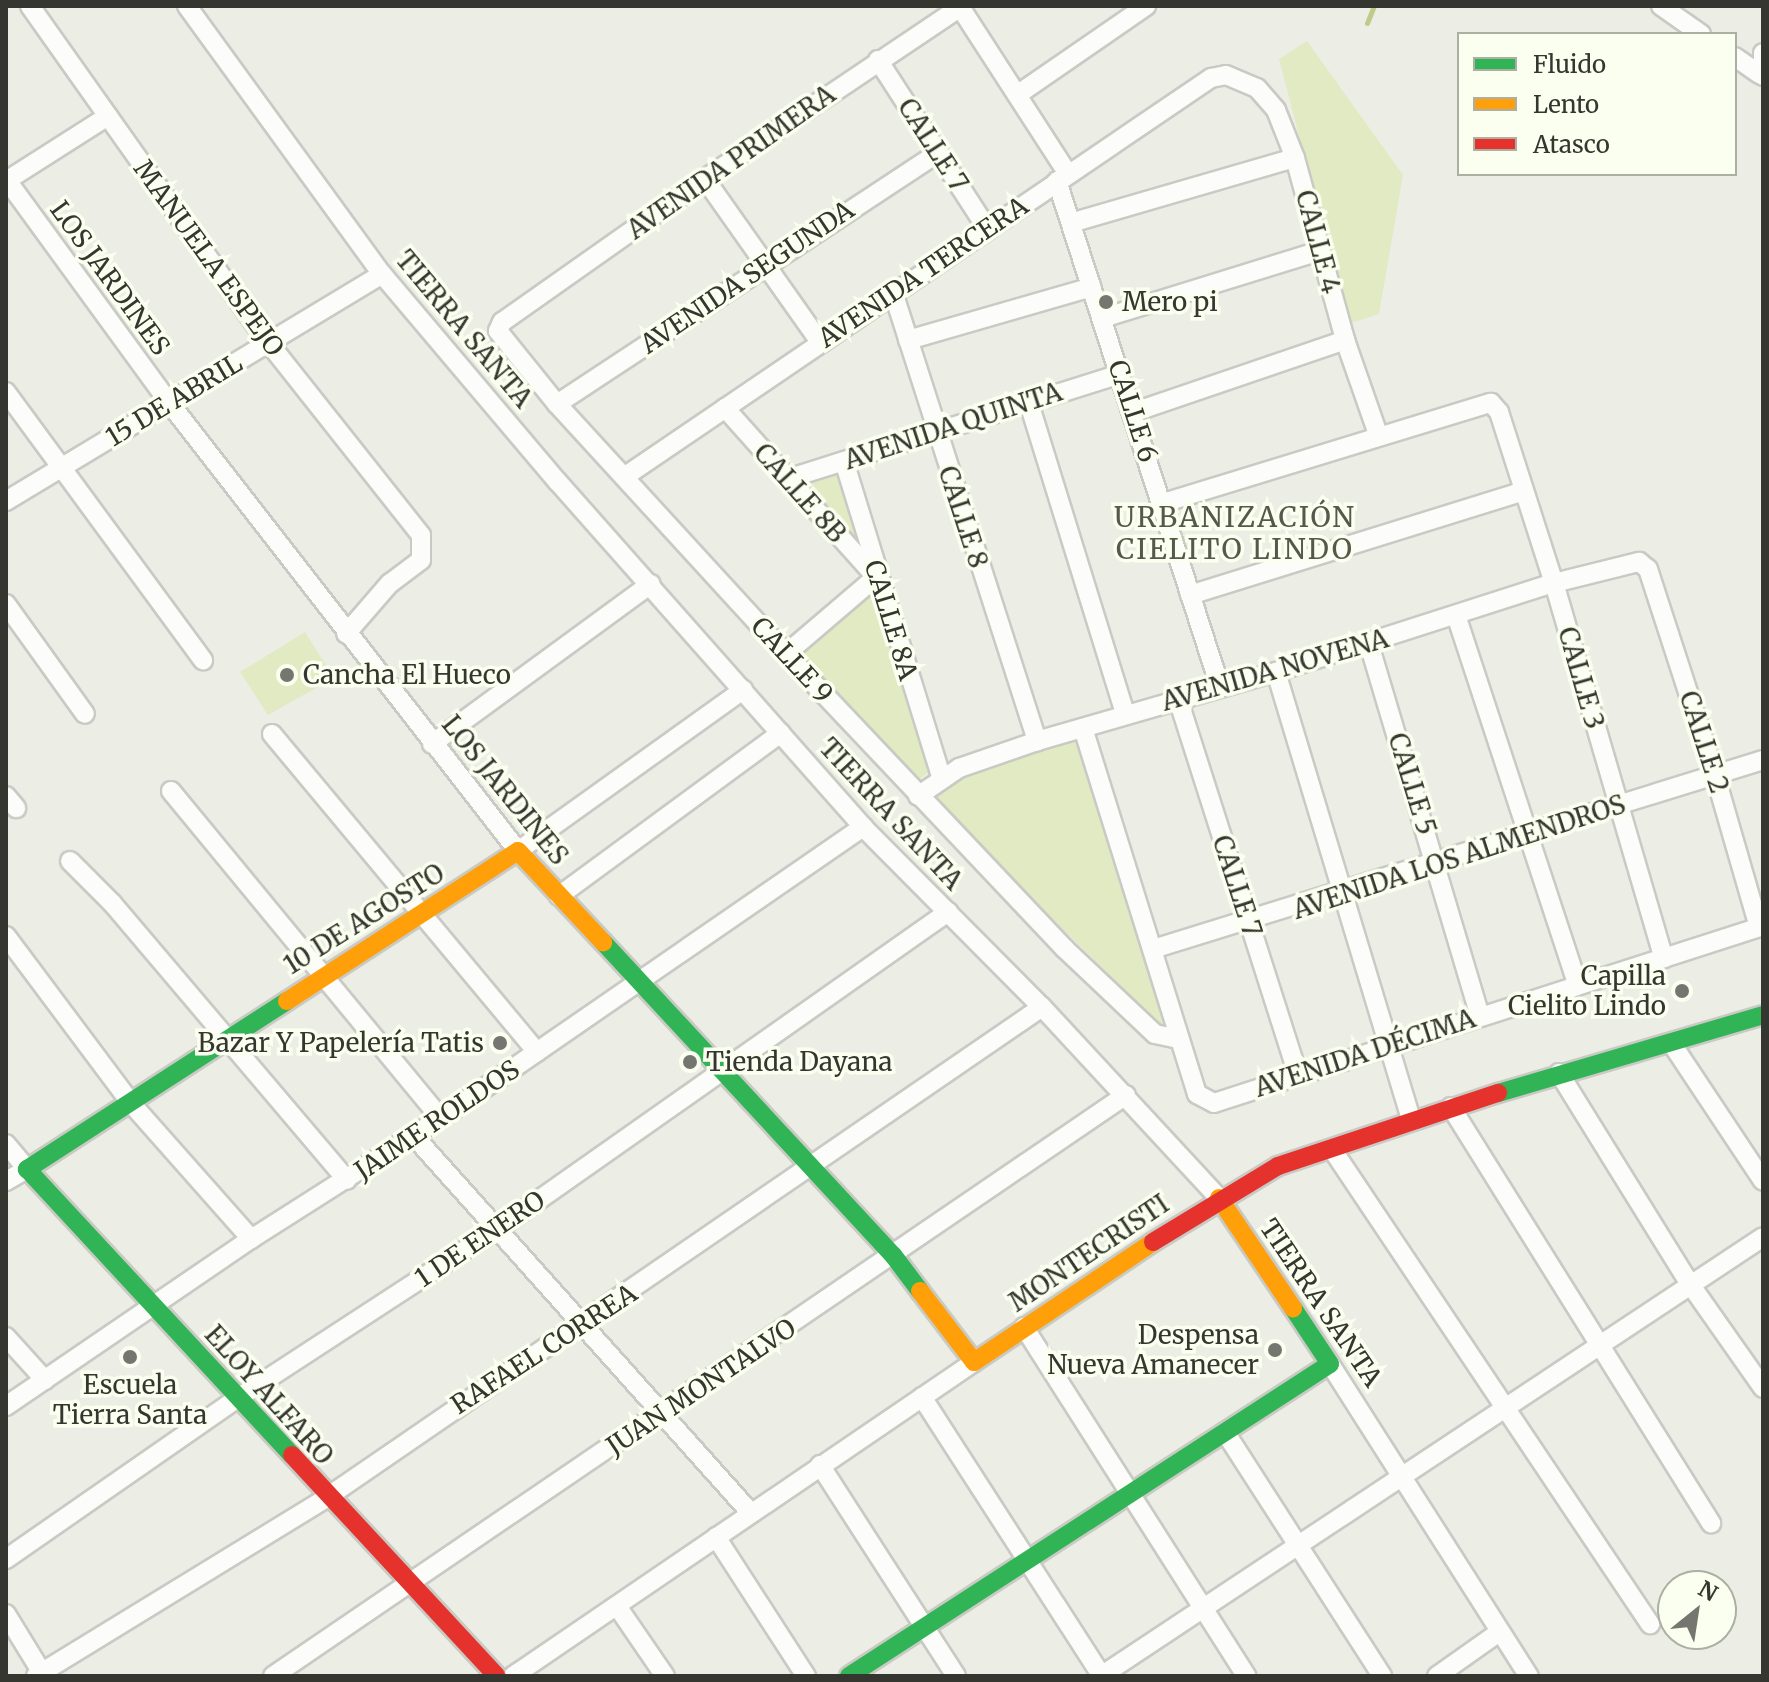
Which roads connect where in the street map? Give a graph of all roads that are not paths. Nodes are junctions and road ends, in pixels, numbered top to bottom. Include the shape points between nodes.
1 (30, 6) edge
2 (187, 6) edge
3 (1146, 6) edge
4 (1661, 6) edge
5 (961, 7) edge
6 (1698, 32) edge
7 (1763, 53) edge
8 (1737, 58) edge
9 (878, 60) junction
10 (1226, 75) joint
11 (1761, 75) edge
12 (1017, 95) junction
13 (108, 116) junction
14 (939, 152) junction
15 (1295, 158) junction
16 (1063, 178) junction
17 (705, 179) junction
18 (6, 180) edge
19 (1074, 222) junction
20 (988, 230) junction
21 (1320, 251) junction
22 (765, 264) junction
23 (382, 274) junction
24 (1092, 287) junction
25 (893, 292) junction
26 (1103, 318) junction
27 (502, 322) joint
28 (908, 340) junction
29 (1345, 340) junction
30 (268, 342) junction
31 (820, 342) junction
32 (1120, 374) junction
33 (6, 392) edge
34 (1028, 400) junction
35 (557, 404) junction
36 (171, 405) junction
37 (725, 408) junction
38 (1134, 412) junction
39 (935, 432) junction
40 (1378, 434) junction
41 (844, 461) junction
42 (60, 467) junction
43 (624, 477) junction
44 (787, 479) junction
45 (1523, 491) junction
46 (6, 501) edge
47 (1163, 503) junction
48 (1639, 562) joint
49 (876, 577) junction
50 (1554, 583) junction
51 (651, 584) junction
52 (1190, 595) junction
53 (6, 604) edge
54 (1456, 615) junction
55 (346, 634) junction
56 (1369, 644) junction
57 (786, 654) junction
58 (203, 660) dead end
59 (1276, 672) junction
60 (1220, 687) junction
61 (743, 690) junction
62 (1178, 699) junction
63 (85, 714) dead end
64 (1125, 714) junction
65 (1083, 728) junction
66 (781, 733) junction
67 (272, 734) dead end
68 (1037, 741) junction
69 (432, 744) junction
70 (1763, 760) edge
71 (1715, 775) junction
72 (941, 777) junction
73 (171, 791) dead end
74 (918, 796) junction
75 (1618, 806) junction
76 (863, 827) junction
77 (1528, 835) junction
78 (518, 851) junction
79 (70, 861) dead end
80 (1436, 864) junction
81 (1339, 895) junction
82 (559, 896) junction
83 (948, 912) junction
84 (420, 915) junction
85 (1249, 923) junction
86 (1761, 927) edge
87 (6, 936) edge
88 (1153, 949) junction
89 (1664, 958) junction
90 (324, 975) junction
91 (636, 982) junction
92 (1577, 984) junction
93 (1042, 1007) junction
94 (1763, 1015) edge
95 (1480, 1016) junction
96 (227, 1037) junction
97 (1179, 1039) junction
98 (1672, 1044) junction
99 (1387, 1047) junction
100 (537, 1052) junction
101 (723, 1072) junction
102 (1297, 1073) junction
103 (1559, 1073) junction
104 (1126, 1095) junction
105 (130, 1102) junction
106 (1451, 1107) junction
107 (441, 1118) junction
108 (1411, 1120) junction
109 (413, 1135) junction
110 (6, 1144) edge
111 (1332, 1149) junction
112 (27, 1169) junction
113 (810, 1170) junction
114 (347, 1180) junction
115 (6, 1181) edge
116 (1763, 1181) edge
117 (1219, 1198) junction
118 (496, 1230) junction
119 (1763, 1237) edge
120 (251, 1239) junction
121 (893, 1255) junction
122 (1690, 1284) junction
123 (153, 1307) junction
124 (584, 1324) junction
125 (1024, 1327) junction
126 (6, 1337) edge
127 (1600, 1343) junction
128 (974, 1362) junction
129 (1330, 1364) junction
130 (45, 1380) junction
131 (1763, 1388) edge
132 (922, 1397) junction
133 (238, 1398) junction
134 (6, 1406) edge
135 (1501, 1408) junction
136 (661, 1414) junction
137 (1225, 1432) junction
138 (820, 1465) junction
139 (1405, 1475) junction
140 (1126, 1495) junction
141 (326, 1498) junction
142 (750, 1512) junction
143 (1711, 1523) dead end
144 (716, 1537) junction
145 (1299, 1547) junction
146 (6, 1559) edge
147 (1026, 1561) junction
148 (410, 1585) junction
149 (617, 1606) junction
150 (1199, 1609) junction
151 (6, 1614) edge
152 (1650, 1624) dead end
153 (926, 1627) junction
154 (1498, 1633) junction
155 (40, 1675) edge
156 (273, 1676) edge
157 (497, 1676) edge
158 (513, 1676) edge
159 (665, 1676) edge
160 (806, 1676) edge
161 (849, 1676) edge
162 (956, 1676) edge
163 (1102, 1676) edge
164 (1246, 1676) edge
165 (1382, 1676) edge
166 (1437, 1676) edge
167 (1529, 1676) edge

1 - 13 street, MANUELA ESPEJO
2 - 23 street, TIERRA SANTA
3 - 12 street
4 - 6 street
5 - 9 street, AVENIDA PRIMERA
5 - 12 street, CALLE 6
7 - 11 street
8 - 11 street
9 - 14 street, CALLE 7
9 - 17 street, AVENIDA PRIMERA
10 - 15 street, CALLE 4 via 1269,97
10 - 16 street, AVENIDA TERCERA via 1211,78
12 - 16 street, CALLE 6
13 - 18 street
13 - 30 street, MANUELA ESPEJO
14 - 20 street, CALLE 7
14 - 22 street, AVENIDA SEGUNDA
15 - 19 street
15 - 21 street, CALLE 4
16 - 19 street, CALLE 6
16 - 20 street, AVENIDA TERCERA
17 - 22 street
17 - 27 street, AVENIDA PRIMERA
18 - 36 street, LOS JARDINES
19 - 24 street, CALLE 6
20 - 25 street, AVENIDA TERCERA
21 - 26 street
21 - 29 street, CALLE 4
22 - 31 street
22 - 35 street, AVENIDA SEGUNDA
23 - 30 street, 15 DE ABRIL
23 - 51 street, TIERRA SANTA
24 - 26 street, CALLE 6
24 - 28 street
25 - 28 street, CALLE 8
25 - 31 street, AVENIDA TERCERA
26 - 32 street, CALLE 6
27 - 35 street, CALLE 9 via 502,342
28 - 39 street, CALLE 8
29 - 38 street
29 - 40 street, CALLE 4
30 - 36 street, 15 DE ABRIL
30 - 55 street, MANUELA ESPEJO via 421,535 421,560 390,583
31 - 37 street, AVENIDA TERCERA
32 - 34 street, AVENIDA QUINTA
32 - 38 street, CALLE 6
33 - 42 street
34 - 39 street, AVENIDA QUINTA
34 - 64 street
35 - 43 street, CALLE 9
36 - 42 street, 15 DE ABRIL
36 - 55 street, LOS JARDINES
37 - 43 street, AVENIDA TERCERA
37 - 44 street, CALLE 8B
38 - 47 street, CALLE 6
39 - 41 street, AVENIDA QUINTA
39 - 68 street, CALLE 8
40 - 45 street, CALLE 3 via 1491,403 1499,412
40 - 47 street
41 - 44 street, AVENIDA QUINTA
41 - 49 street, CALLE 8A
42 - 46 street, 15 DE ABRIL
42 - 58 street
43 - 57 street, CALLE 9
44 - 49 street, CALLE 8B
45 - 50 street, CALLE 3
45 - 52 street
47 - 52 street, CALLE 6
48 - 50 street, AVENIDA NOVENA
48 - 71 street, CALLE 2 via 1648,569
49 - 57 street
49 - 72 street, CALLE 8A
50 - 54 street, AVENIDA NOVENA
50 - 75 street, CALLE 3
51 - 61 street, TIERRA SANTA
51 - 69 street
52 - 60 street, CALLE 6
53 - 63 street
54 - 56 street, AVENIDA NOVENA
54 - 77 street
55 - 69 street, LOS JARDINES
56 - 59 street, AVENIDA NOVENA
56 - 80 street, CALLE 5
57 - 74 street, CALLE 9
59 - 60 street, AVENIDA NOVENA
59 - 81 street
60 - 62 street, AVENIDA NOVENA
61 - 66 street, TIERRA SANTA
61 - 78 street, 10 DE AGOSTO
62 - 64 street, AVENIDA NOVENA
62 - 85 street, CALLE 7
64 - 65 street, AVENIDA NOVENA
65 - 68 street, AVENIDA NOVENA
65 - 88 street
66 - 76 street, TIERRA SANTA
66 - 82 street
67 - 84 street
68 - 72 street, AVENIDA NOVENA
69 - 78 street, LOS JARDINES
70 - 71 street, AVENIDA LOS ALMENDROS
71 - 75 street, AVENIDA LOS ALMENDROS
71 - 86 street, CALLE 2
72 - 74 street, AVENIDA NOVENA
73 - 90 street
74 - 97 street, CALLE 9 via 1146,1027 1163,1039
75 - 77 street, AVENIDA LOS ALMENDROS
75 - 89 street, CALLE 3
76 - 83 street, TIERRA SANTA
76 - 91 street, JAIME ROLDOS
77 - 80 street, AVENIDA LOS ALMENDROS
77 - 92 street
78 - 82 street, LOS JARDINES
78 - 84 street, 10 DE AGOSTO
79 - 96 street
80 - 81 street, AVENIDA LOS ALMENDROS
80 - 95 street, CALLE 5
81 - 85 street, AVENIDA LOS ALMENDROS
81 - 99 street
82 - 91 street, LOS JARDINES
83 - 93 street, TIERRA SANTA
83 - 101 street, 1 DE ENERO
84 - 90 street, 10 DE AGOSTO
84 - 100 street
85 - 88 street, AVENIDA LOS ALMENDROS
85 - 102 street, CALLE 7
86 - 89 street, AVENIDA DÉCIMA
87 - 105 street
88 - 97 street
89 - 92 street, AVENIDA DÉCIMA
90 - 96 street, 10 DE AGOSTO
90 - 107 street
91 - 100 street, JAIME ROLDOS
91 - 101 street, LOS JARDINES
92 - 95 street, AVENIDA DÉCIMA
93 - 104 street, TIERRA SANTA
93 - 113 street, RAFAEL CORREA
94 - 98 street, MONTECRISTI
95 - 99 street, AVENIDA DÉCIMA
96 - 105 street, 10 DE AGOSTO
96 - 114 street
97 - 102 street, AVENIDA DÉCIMA via 1197,1094 1214,1103
98 - 103 street, MONTECRISTI
98 - 116 street
99 - 102 street, AVENIDA DÉCIMA
99 - 108 street
100 - 107 street, JAIME ROLDOS
101 - 113 street, LOS JARDINES
101 - 118 street, 1 DE ENERO
103 - 106 street, MONTECRISTI
103 - 122 street
104 - 117 street, TIERRA SANTA
104 - 121 street, JUAN MONTALVO
105 - 112 street, 10 DE AGOSTO
105 - 120 street
106 - 108 street, MONTECRISTI
106 - 127 street
107 - 109 street, JAIME ROLDOS
108 - 111 street, MONTECRISTI
109 - 114 street, JAIME ROLDOS
109 - 118 street
110 - 112 street, ELOY ALFARO
111 - 117 street, MONTECRISTI via 1278,1166
111 - 135 street
112 - 115 street, 10 DE AGOSTO
112 - 123 street, ELOY ALFARO
113 - 121 street, LOS JARDINES
113 - 124 street, RAFAEL CORREA
114 - 120 street, JAIME ROLDOS
117 - 125 street, MONTECRISTI
117 - 129 street, TIERRA SANTA
118 - 124 street
118 - 133 street, 1 DE ENERO
119 - 122 street
120 - 123 street, JAIME ROLDOS
121 - 128 street, LOS JARDINES
121 - 136 street, JUAN MONTALVO
122 - 127 street
122 - 131 street
123 - 130 street, JAIME ROLDOS
123 - 133 street, ELOY ALFARO
124 - 136 street
124 - 141 street, RAFAEL CORREA
125 - 128 street, MONTECRISTI
125 - 140 street
126 - 130 street
127 - 135 street
127 - 143 street
128 - 132 street, MONTECRISTI
129 - 137 street
129 - 139 street, TIERRA SANTA
130 - 134 street, JAIME ROLDOS
132 - 138 street, MONTECRISTI
132 - 147 street
133 - 141 street, ELOY ALFARO
133 - 146 street, 1 DE ENERO
135 - 139 street
135 - 152 street
136 - 142 street
136 - 148 street, JUAN MONTALVO
137 - 140 street
137 - 145 street
138 - 142 street, MONTECRISTI
138 - 153 street
139 - 145 street
139 - 154 street, TIERRA SANTA
140 - 147 street
140 - 150 street
141 - 148 street, ELOY ALFARO
141 - 155 street, RAFAEL CORREA
142 - 144 street, MONTECRISTI
144 - 149 street, MONTECRISTI
144 - 160 street
145 - 150 street
145 - 165 street
147 - 153 street
147 - 163 street
148 - 156 street, JUAN MONTALVO
148 - 157 street, ELOY ALFARO
149 - 158 street, MONTECRISTI
149 - 159 street
150 - 163 street
150 - 164 street
151 - 155 street
153 - 161 street
153 - 162 street
154 - 166 street
154 - 167 street, TIERRA SANTA

